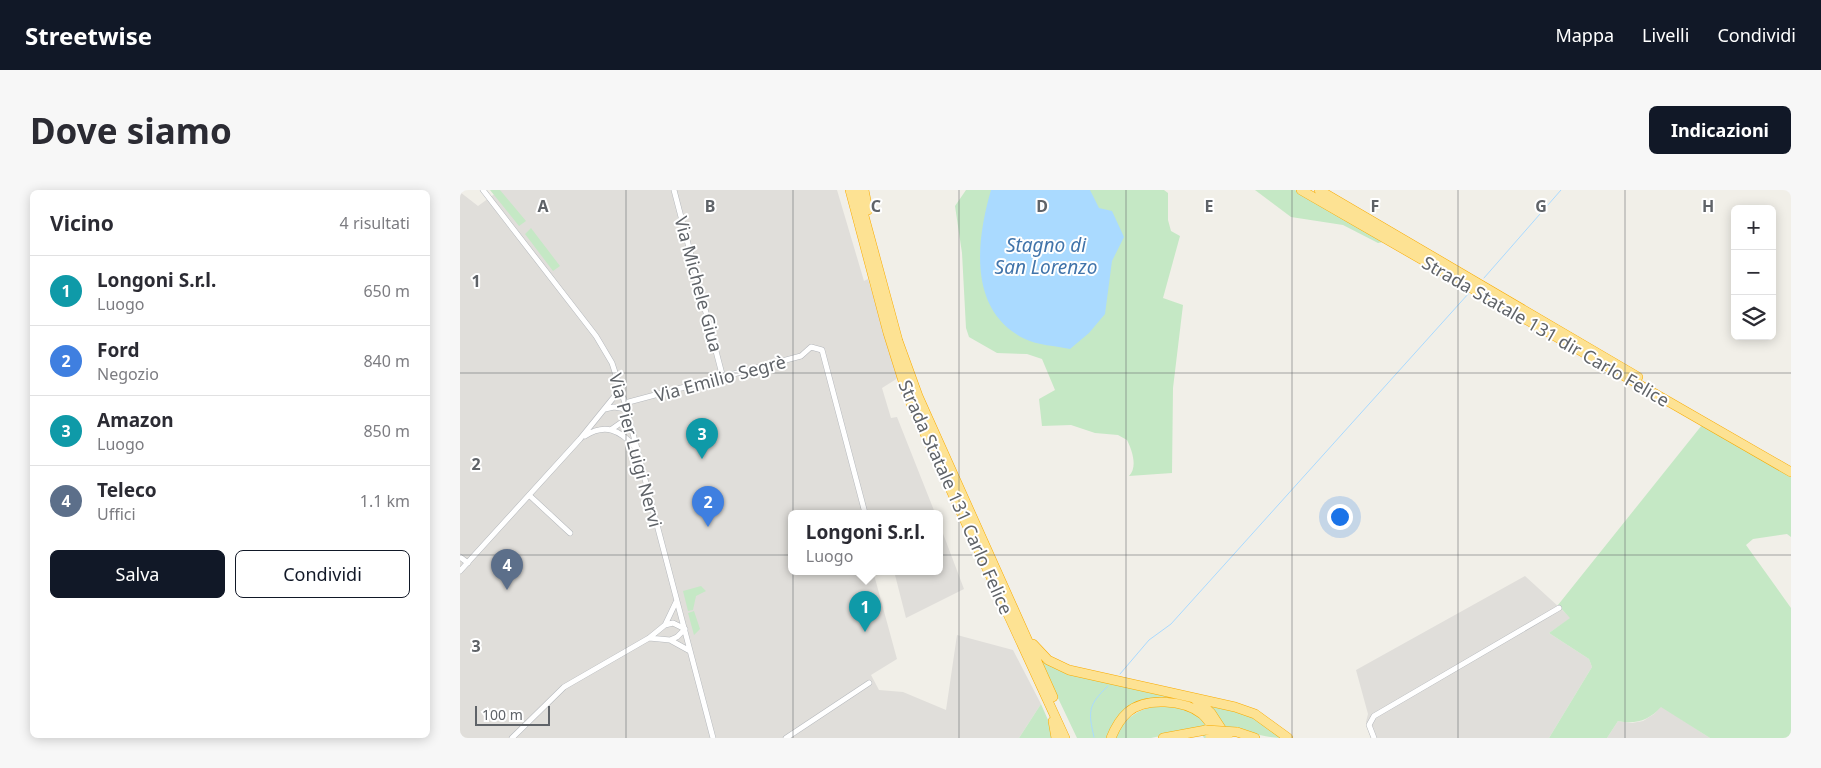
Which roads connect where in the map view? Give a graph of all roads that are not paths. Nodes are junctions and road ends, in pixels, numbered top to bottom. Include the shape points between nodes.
1 (477, 190) edge
2 (483, 190) edge
3 (674, 190) edge
4 (846, 190) edge
5 (850, 190) edge
6 (857, 190) edge
7 (864, 190) edge
8 (1301, 190) edge
9 (1319, 190) edge
10 (487, 197) junction
11 (856, 214) junction
12 (868, 230) junction
13 (723, 378) junction
14 (620, 385) junction
15 (626, 406) junction
16 (604, 410) junction
17 (629, 418) junction
18 (612, 429) junction
19 (580, 439) junction
20 (637, 450) junction
21 (1791, 467) edge
22 (1791, 472) edge
23 (529, 496) junction
24 (865, 510) edge
25 (570, 533) dead end
26 (460, 557) edge
27 (468, 563) junction
28 (460, 571) edge
29 (676, 601) junction
30 (1559, 608) dead end
31 (1019, 621) junction
32 (665, 625) junction
33 (685, 629) junction
34 (649, 638) junction
35 (670, 640) junction
36 (690, 651) junction
37 (869, 683) dead end
38 (1192, 697) junction
39 (1050, 703) junction
40 (1212, 735) edge
41 (512, 738) edge
42 (713, 738) edge
43 (786, 738) edge
44 (1056, 738) edge
45 (1065, 738) edge
46 (1072, 738) edge
47 (1111, 738) edge
48 (1163, 738) edge
49 (1187, 738) edge
50 (1228, 738) edge
51 (1255, 738) edge
52 (1288, 738) edge
53 (1374, 738) edge

1 - 10 street, Via Pier Luigi Nervi
2 - 10 street, Via Pier Luigi Nervi
3 - 13 street, Via Michele Giua
4 - 11 highway
5 - 11 highway, Strada Statale 131 Carlo Felice
6 - 12 highway, Strada Statale 131 Carlo Felice
7 - 12 highway
8 - 22 highway, Strada Statale 131 dir Carlo Felice
9 - 21 highway, Strada Statale 131 dir Carlo Felice
10 - 14 street, Via Pier Luigi Nervi via 596,336
11 - 39 highway, Strada Statale 131 Carlo Felice via 908,397
12 - 31 highway, Strada Statale 131 Carlo Felice via 898,341 918,396
13 - 15 street, Via Emilio Segrè
13 - 24 street, Via Emilio Segrè via 801,356 811,347 822,350
14 - 15 street, Via Pier Luigi Nervi
14 - 16 street
15 - 16 street, Via Emilio Segrè
15 - 17 street, Via Pier Luigi Nervi
16 - 19 street
17 - 18 street
17 - 20 street, Via Pier Luigi Nervi
18 - 19 street via 599,429
18 - 20 street via 627,438
19 - 23 street
20 - 29 street, Via Pier Luigi Nervi
23 - 25 street
23 - 27 street
26 - 27 street
27 - 28 street
29 - 32 street
29 - 33 street, Via Pier Luigi Nervi
30 - 53 street via 1374,716 1369,725
31 - 38 highway via 1024,624 1038,651 1054,664
31 - 46 highway, Strada Statale 131 Carlo Felice
32 - 33 street via 673,623
32 - 34 street
33 - 35 street
33 - 36 street, Via Pier Luigi Nervi
34 - 35 street
34 - 41 street via 564,687
35 - 36 street
36 - 42 street, Via Pier Luigi Nervi
37 - 43 street
38 - 50 highway via 1212,713
38 - 52 highway via 1254,714
39 - 44 highway
39 - 45 highway, Strada Statale 131 Carlo Felice
40 - 47 highway via 1204,716 1189,705 1162,702 1130,710 1120,720
40 - 48 highway
40 - 49 highway
40 - 50 highway, bridge
40 - 51 highway, bridge via 1237,732

